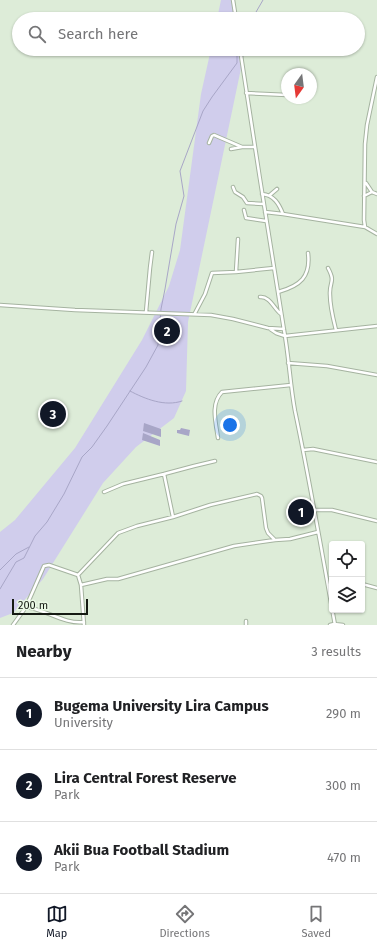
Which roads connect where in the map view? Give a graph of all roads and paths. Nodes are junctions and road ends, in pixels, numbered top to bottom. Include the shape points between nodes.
1 (234, 0) edge
2 (235, 12) edge
3 (241, 56) edge
4 (377, 78) edge
5 (246, 93) junction
6 (281, 95) edge
7 (377, 101) edge
8 (372, 102) junction
9 (209, 143) dead end
10 (242, 147) junction
11 (255, 147) junction
12 (231, 149) dead end
13 (365, 179) junction
14 (233, 187) dead end
15 (277, 189) dead end
16 (372, 192) junction
17 (262, 194) junction
18 (377, 194) edge
19 (270, 195) junction
20 (364, 196) junction
21 (263, 204) junction
22 (244, 210) dead end
23 (265, 212) junction
24 (283, 214) junction
25 (266, 221) junction
26 (365, 227) junction
27 (377, 234) edge
28 (238, 239) dead end
29 (152, 252) dead end
30 (308, 253) dead end
31 (274, 268) junction
32 (328, 268) dead end
33 (236, 272) junction
34 (278, 292) junction
35 (260, 297) dead end
36 (0, 304) edge
37 (146, 312) junction
38 (195, 314) junction
39 (282, 314) junction
40 (377, 326) edge
41 (268, 328) junction
42 (284, 329) junction
43 (336, 330) junction
44 (285, 336) junction
45 (288, 363) junction
46 (377, 375) edge
47 (291, 385) junction
48 (218, 438) dead end
49 (303, 450) junction
50 (215, 461) dead end
51 (377, 462) edge
52 (164, 474) junction
53 (104, 492) dead end
54 (314, 510) junction
55 (173, 517) junction
56 (377, 521) edge
57 (318, 532) junction
58 (275, 540) junction
59 (78, 575) junction
60 (326, 578) junction
61 (329, 578) edge
62 (81, 585) junction
63 (365, 585) edge
64 (377, 588) edge
65 (26, 607) junction
66 (246, 621) dead end
67 (84, 623) edge
68 (334, 624) edge
69 (13, 625) edge
70 (246, 625) edge
71 (330, 625) edge
72 (343, 625) edge

1 - 2 street
3 - 5 street
4 - 8 street
5 - 6 street
5 - 11 street
7 - 8 street
8 - 13 street via 365,144
9 - 10 street via 214,135
10 - 11 street
10 - 12 street
11 - 17 street
13 - 16 street via 366,186
13 - 20 street
14 - 21 street via 248,204
15 - 19 street
16 - 18 street
16 - 20 street
17 - 19 street
17 - 21 street
19 - 24 street via 278,202
20 - 26 street
21 - 23 street
22 - 25 street via 246,218
23 - 24 street
23 - 25 street
24 - 26 street
25 - 31 street
26 - 27 street
28 - 33 street
29 - 37 street
30 - 34 street via 308,270 303,279 294,286
31 - 33 street
31 - 34 street
32 - 43 street via 332,276 331,309
33 - 38 street via 212,273
34 - 39 street
35 - 39 street via 268,299
36 - 37 street
37 - 38 street
38 - 41 street via 225,317
39 - 42 street
40 - 43 street
41 - 42 street
41 - 44 street
42 - 44 street
43 - 44 street
44 - 45 street
45 - 46 street via 327,366
45 - 47 street
47 - 48 street via 222,392 215,404
47 - 49 street
49 - 51 street via 313,449
49 - 54 street
50 - 52 street
52 - 53 street via 123,484
52 - 55 street
54 - 56 street via 332,510
54 - 57 street
55 - 58 street via 257,494 262,498 268,533
55 - 59 street via 118,533
57 - 58 street
57 - 60 street
58 - 62 street via 234,546 118,579
59 - 62 street
59 - 65 street via 49,565 44,566
60 - 61 street
60 - 68 street
62 - 67 street
63 - 64 street
65 - 67 street
65 - 69 street
66 - 70 street
68 - 71 street
68 - 72 street

